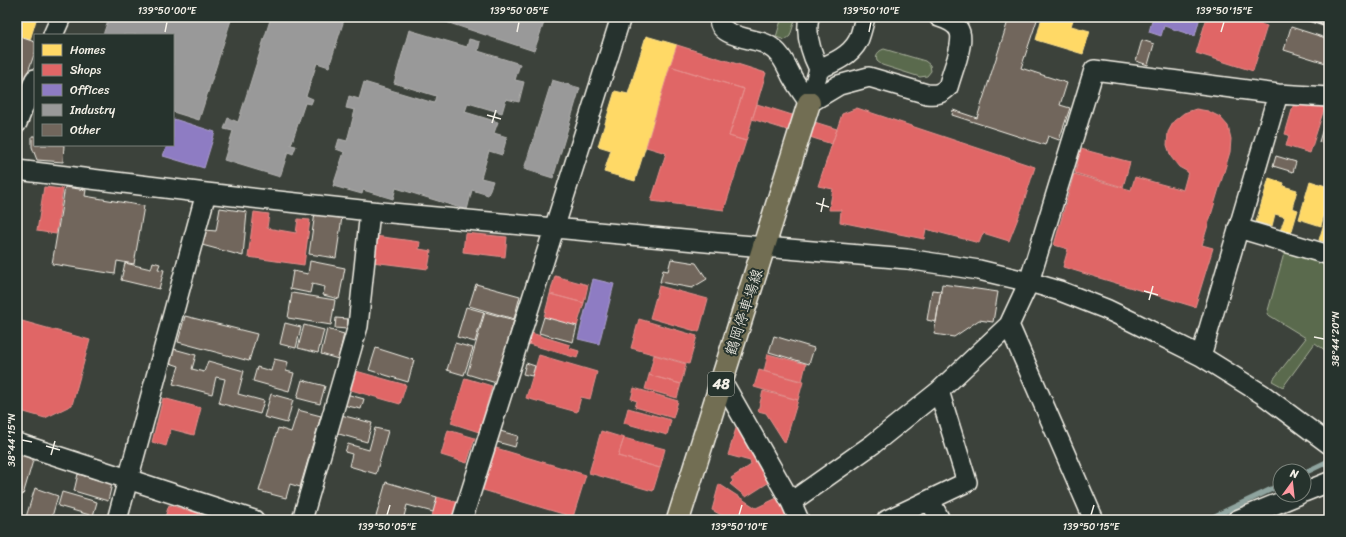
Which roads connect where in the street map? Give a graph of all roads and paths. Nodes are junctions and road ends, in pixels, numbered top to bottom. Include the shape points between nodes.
1 (61, 17) edge
2 (621, 17) edge
3 (720, 17) edge
4 (809, 17) edge
5 (865, 17) edge
6 (939, 17) edge
7 (53, 34) edge
8 (819, 69) junction
9 (34, 82) edge
10 (1278, 94) junction
11 (1329, 97) edge
12 (809, 103) junction
13 (17, 123) edge
14 (17, 170) edge
15 (206, 193) junction
16 (370, 211) junction
17 (554, 228) junction
18 (1238, 228) junction
19 (764, 247) junction
20 (1329, 255) edge
21 (1029, 282) junction
22 (1009, 326) junction
23 (1201, 356) junction
24 (722, 381) junction
25 (939, 391) junction
26 (17, 443) edge
27 (1329, 444) edge
28 (127, 480) junction
29 (1329, 482) edge
30 (1312, 489) edge
31 (930, 500) junction
32 (791, 502) junction
33 (1278, 503) edge
34 (117, 520) edge
35 (254, 520) edge
36 (302, 520) edge
37 (462, 520) edge
38 (678, 520) edge
39 (799, 520) edge
40 (887, 520) edge
41 (940, 520) edge
42 (1094, 520) edge
43 (1237, 520) edge

1 - 7 street
2 - 17 street
3 - 12 street via 720,26 724,30 765,44 778,52
4 - 8 street via 808,39
5 - 8 street via 854,46 836,62
6 - 12 street via 950,20 957,26 962,42 948,86 943,92 936,95 927,94 869,77 839,85
8 - 12 street
9 - 13 street
10 - 11 street
10 - 18 street
10 - 21 street via 1094,70
12 - 19 main road, 鶴岡停車場線 / 48
14 - 15 street
15 - 16 street
15 - 28 street
16 - 17 street
16 - 36 street via 358,326
17 - 19 street
17 - 37 street
18 - 20 street
18 - 23 street
19 - 21 street via 907,259 979,270
19 - 24 main road, 鶴岡停車場線 / 48
21 - 22 street
21 - 23 street via 1106,309
22 - 25 street
22 - 42 street
23 - 27 street via 1262,394
24 - 32 street
24 - 38 main road, 鶴岡停車場線 / 48
25 - 31 street via 967,482
25 - 32 street via 873,444
26 - 28 street
28 - 34 street
28 - 35 street
29 - 30 street
31 - 40 street
31 - 41 street
32 - 39 street
33 - 43 street

